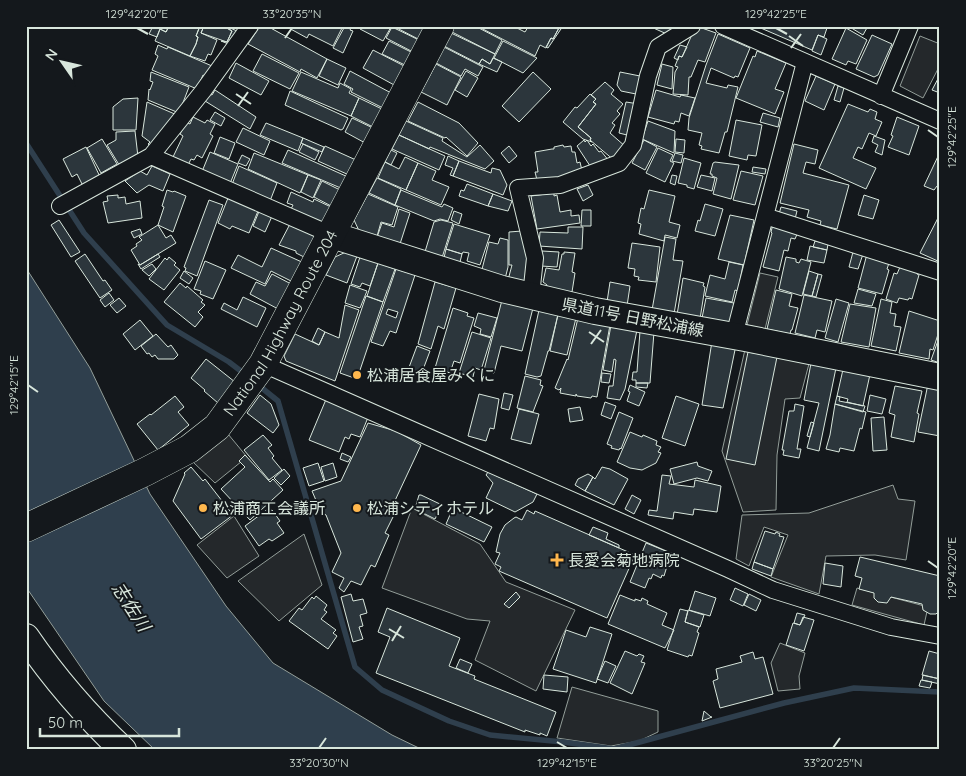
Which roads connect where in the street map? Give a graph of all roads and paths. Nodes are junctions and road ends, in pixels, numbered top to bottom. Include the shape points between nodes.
1 (250, 26) edge
2 (440, 26) edge
3 (692, 26) edge
4 (723, 26) edge
5 (910, 26) edge
6 (805, 62) junction
7 (881, 96) junction
8 (940, 121) edge
9 (151, 156) junction
10 (60, 206) dead end
11 (765, 216) junction
12 (332, 235) junction
13 (940, 272) edge
14 (531, 296) junction
15 (734, 336) junction
16 (263, 364) junction
17 (940, 377) edge
18 (26, 528) edge
19 (26, 636) edge
20 (940, 636) edge
21 (123, 750) edge

1 - 9 street
2 - 12 highway, National Highway Route 204
3 - 14 street via 658,48 648,76 634,145 619,163 560,185 518,188 535,258
4 - 6 street
5 - 7 street
6 - 7 street
6 - 11 street
7 - 8 street
9 - 10 street
9 - 12 street
11 - 13 street
11 - 15 street
12 - 14 main road, 県道11号 日野松浦線
12 - 16 highway, National Highway Route 204
14 - 15 main road, 県道11号 日野松浦線
15 - 17 main road, 県道11号 日野松浦線
16 - 18 highway, National Highway Route 204 via 217,427 189,449
16 - 20 street via 773,590 891,627
19 - 21 main road via 44,664

